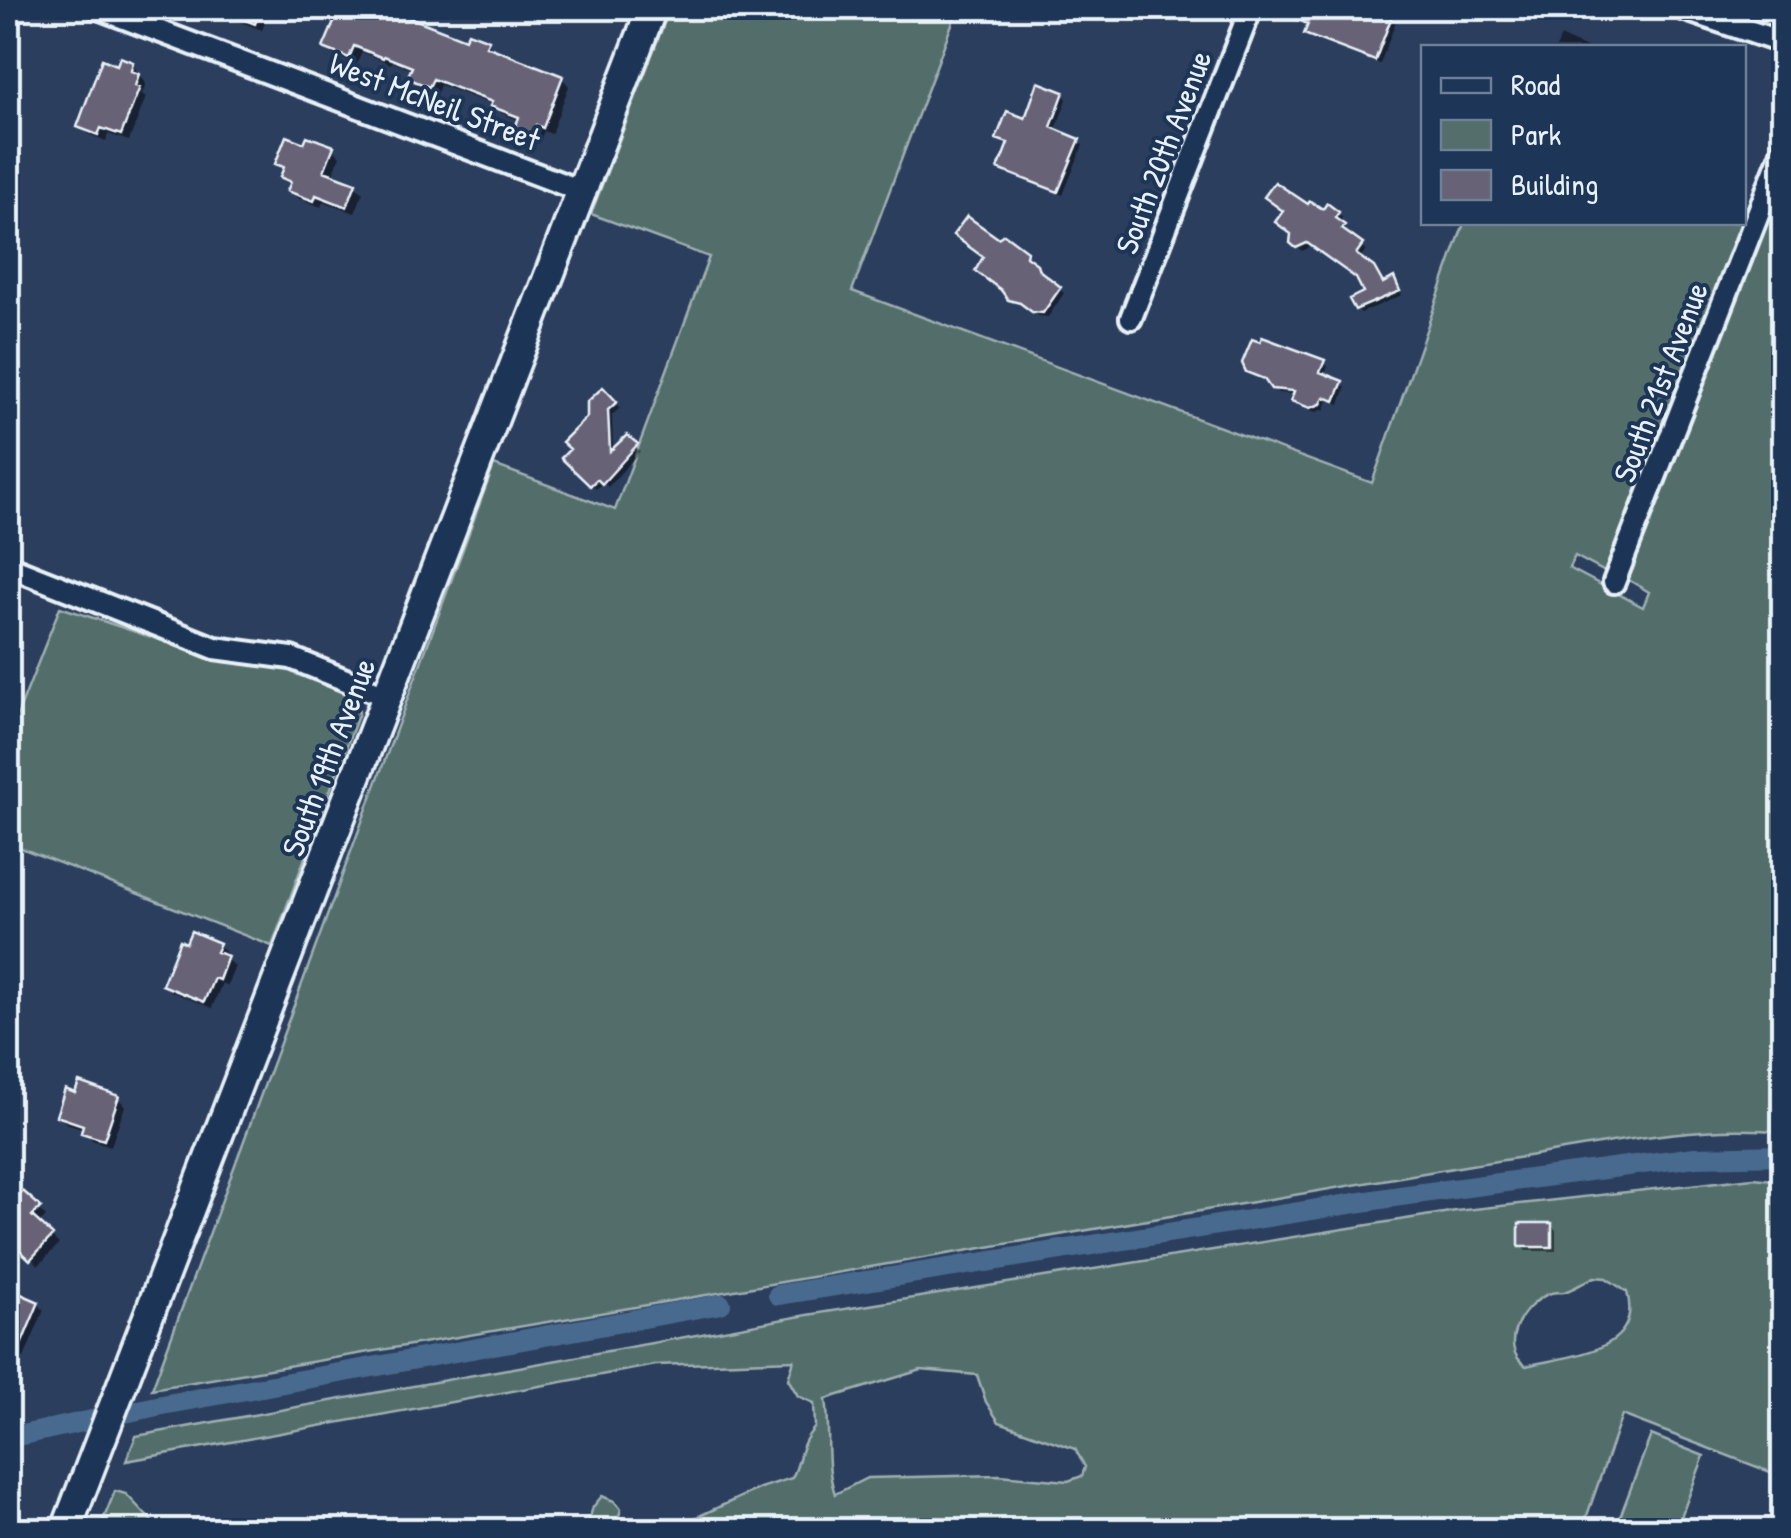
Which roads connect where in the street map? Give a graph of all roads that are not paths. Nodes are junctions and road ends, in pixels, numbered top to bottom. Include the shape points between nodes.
1 (98, 8) edge
2 (652, 8) edge
3 (1251, 8) edge
4 (1680, 8) edge
5 (1784, 43) edge
6 (1784, 147) edge
7 (581, 191) junction
8 (1131, 318) dead end
9 (8, 566) edge
10 (1614, 582) dead end
11 (388, 698) junction
12 (66, 1530) edge

1 - 7 street, West McNeil Street
2 - 7 street, South 19th Avenue
3 - 8 street, South 20th Avenue
4 - 5 street
6 - 10 street, South 21st Avenue
7 - 11 street, South 19th Avenue
9 - 11 street via 215,648 291,658
11 - 12 street, South 19th Avenue

